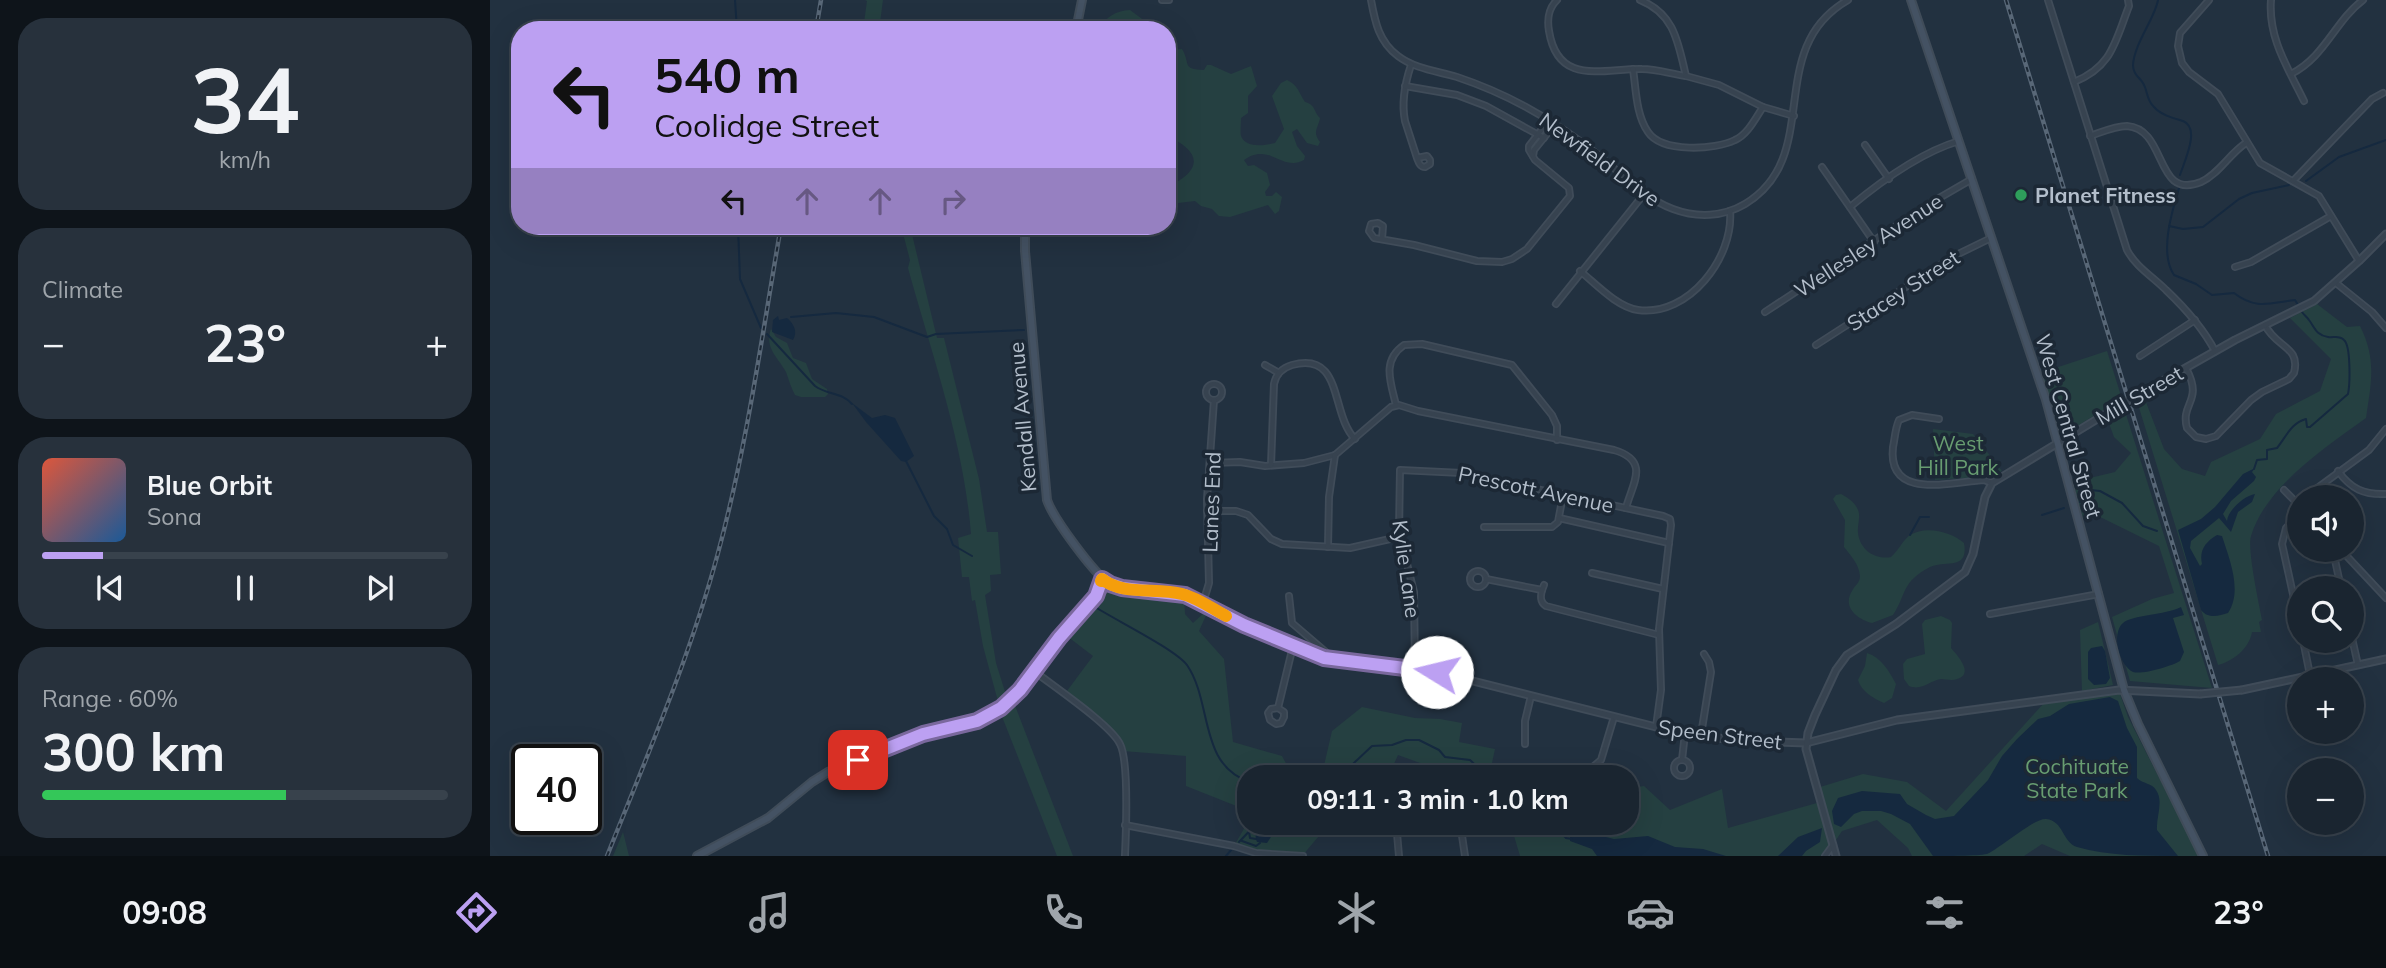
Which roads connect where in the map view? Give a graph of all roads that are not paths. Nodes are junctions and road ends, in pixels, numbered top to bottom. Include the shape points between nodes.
1 (1082, 0) edge
2 (1162, 0) edge
3 (1170, 0) edge
4 (1371, 0) edge
5 (1557, 0) edge
6 (1640, 0) edge
7 (1848, 0) edge
8 (1911, 0) edge
9 (2048, 0) edge
10 (2129, 0) edge
11 (2209, 0) edge
12 (2271, 0) edge
13 (2363, 0) edge
14 (1078, 21) edge
15 (1411, 64) junction
16 (1633, 69) junction
17 (2291, 75) junction
18 (1686, 76) junction
19 (2074, 82) junction
20 (1405, 86) junction
21 (2383, 93) dead end
22 (2304, 101) dead end
23 (1763, 107) junction
24 (1794, 116) junction
25 (1549, 120) junction
26 (1555, 124) junction
27 (1538, 135) junction
28 (2090, 136) junction
29 (1544, 138) junction
30 (1959, 141) junction
31 (2247, 142) junction
32 (1865, 145) dead end
33 (1533, 157) junction
34 (1417, 158) dead end
35 (1822, 167) dead end
36 (1889, 179) junction
37 (1972, 179) junction
38 (2293, 181) junction
39 (1644, 194) junction
40 (1850, 206) junction
41 (1730, 211) junction
42 (2332, 216) junction
43 (2386, 234) edge
44 (1024, 235) edge
45 (1991, 238) junction
46 (1382, 239) dead end
47 (1874, 242) junction
48 (2360, 261) junction
49 (2235, 267) dead end
50 (1580, 271) junction
51 (2336, 283) junction
52 (1556, 304) dead end
53 (1765, 312) dead end
54 (2195, 320) junction
55 (2265, 325) junction
56 (2386, 328) edge
57 (1816, 345) dead end
58 (2215, 351) junction
59 (2140, 356) dead end
60 (1265, 365) dead end
61 (2186, 368) junction
62 (1279, 373) junction
63 (1214, 400) dead end
64 (1396, 405) junction
65 (1939, 419) dead end
66 (2386, 429) edge
67 (1355, 439) junction
68 (1557, 440) junction
69 (2058, 442) junction
70 (1335, 455) junction
71 (1211, 463) junction
72 (1270, 465) junction
73 (1400, 470) joint
74 (2338, 471) junction
75 (1992, 484) junction
76 (2321, 485) edge
77 (2284, 490) dead end
78 (2287, 493) edge
79 (2386, 494) edge
80 (1563, 495) junction
81 (1626, 508) junction
82 (1207, 511) junction
83 (1558, 520) junction
84 (2287, 526) edge
85 (1484, 527) dead end
86 (1399, 537) junction
87 (1669, 544) junction
88 (1328, 547) junction
89 (2351, 562) edge
90 (1592, 573) dead end
91 (2290, 576) edge
92 (1102, 579) junction
93 (1486, 579) dead end
94 (1110, 584) junction
95 (1663, 589) junction
96 (2099, 594) junction
97 (1096, 596) junction
98 (1289, 596) dead end
99 (2386, 598) edge
100 (1203, 603) junction
101 (1990, 614) dead end
102 (1659, 635) junction
103 (1293, 646) junction
104 (2355, 653) edge
105 (1704, 654) dead end
106 (2386, 659) edge
107 (1334, 660) junction
108 (2358, 665) junction
109 (2348, 667) edge
110 (1415, 668) junction
111 (1034, 671) junction
112 (2287, 680) edge
113 (2124, 690) junction
114 (1531, 696) junction
115 (1278, 708) dead end
116 (1614, 716) junction
117 (1656, 727) junction
118 (1685, 733) junction
119 (1701, 735) junction
120 (1806, 743) junction
121 (1525, 744) dead end
122 (1682, 760) dead end
123 (1595, 765) edge
124 (1125, 825) junction
125 (1397, 835) edge
126 (1462, 835) edge
127 (1833, 845) junction
128 (1248, 854) edge
129 (697, 856) edge
130 (1125, 856) edge
131 (1303, 856) edge
132 (1399, 856) edge
133 (1465, 856) edge
134 (1825, 856) edge
135 (1836, 856) edge
136 (2203, 856) edge

1 - 14 main road
2 - 3 street
4 - 15 street, Newfield Drive via 1380,35 1398,57
5 - 16 street via 1549,13 1550,37 1571,66 1588,72
6 - 18 street via 1670,23
7 - 24 street, Newfield Drive via 1826,16 1808,41 1799,67
8 - 30 main road, West Central Street
9 - 19 street
10 - 19 street via 2106,61
11 - 31 street via 2180,33 2180,58 2189,72 2218,93
12 - 17 street via 2273,32
13 - 17 street via 2317,55
15 - 20 street
15 - 25 street, Newfield Drive via 1484,87
16 - 18 street
16 - 23 street via 1643,121 1662,144 1702,148 1734,141
17 - 22 street
18 - 23 street via 1732,90
19 - 28 street
20 - 27 street via 1457,95
20 - 34 street via 1404,116
21 - 38 street
23 - 24 street
24 - 41 street, Newfield Drive via 1783,156 1769,183 1752,200
25 - 26 street, Newfield Drive
25 - 27 street
26 - 29 street
26 - 39 street, Newfield Drive
27 - 29 street
27 - 33 street via 1529,146
28 - 31 street via 2119,127 2140,130 2155,144 2167,174 2191,184 2206,179
28 - 54 street via 2130,256
29 - 33 street
30 - 36 street via 1940,147
30 - 37 main road, West Central Street
31 - 38 street via 2260,163
32 - 36 street
33 - 46 street via 1569,188 1570,195 1527,249 1512,260 1477,261
35 - 40 street
36 - 40 street
37 - 45 main road, West Central Street
37 - 47 street, Wellesley Avenue
38 - 42 street via 2319,196
39 - 41 street, Newfield Drive via 1691,214
39 - 50 street
40 - 47 street
41 - 50 street via 1729,235 1703,282 1673,306 1629,308
42 - 48 street
42 - 49 street
43 - 48 street, Mill Street
44 - 92 main road, Kendall Avenue via 1045,492 1054,515
45 - 57 street, Stacey Street via 1954,256
45 - 69 main road, West Central Street
47 - 53 street, Wellesley Avenue
48 - 51 street, Mill Street
50 - 52 street
51 - 55 street, Mill Street via 2314,301
51 - 56 street
54 - 58 street
54 - 59 street
55 - 58 street, Mill Street
55 - 61 street via 2273,339 2294,356 2294,373 2256,395 2211,438 2196,437 2187,428 2185,415 2194,389
58 - 61 street, Mill Street
60 - 62 street
61 - 69 street, Mill Street, bridge
62 - 67 street via 1300,364 1323,369 1331,378 1344,424
62 - 72 street via 1273,389
63 - 71 street, Lanes End
64 - 67 street
64 - 68 street
64 - 68 street via 1389,383 1392,358 1404,345 1422,344 1512,365 1552,415
65 - 75 street via 1912,415 1899,420 1892,458 1897,471 1917,485 1984,480
66 - 74 street via 2369,450
67 - 70 street
68 - 81 street via 1614,450 1631,459 1637,475
69 - 75 street, Mill Street
69 - 96 main road, West Central Street
70 - 72 street
70 - 88 street
71 - 72 street
71 - 82 street, Lanes End
73 - 80 street, Prescott Avenue via 1456,472
73 - 86 street, Kylie Lane
74 - 76 street
74 - 79 street via 2354,489
75 - 120 street via 1965,572 1847,654 1819,704
77 - 78 street
80 - 81 street, Prescott Avenue
80 - 83 street
81 - 87 street, Prescott Avenue via 1670,520
82 - 88 street via 1248,515 1276,542
82 - 100 street, Lanes End via 1210,576
83 - 85 street via 1546,528
83 - 87 street
84 - 91 street via 2282,540
86 - 88 street via 1357,547
86 - 110 street, Kylie Lane via 1414,592
87 - 95 street
89 - 99 street
90 - 95 street
92 - 94 main road, Kendall Avenue
92 - 97 main road
93 - 102 street via 1543,587 1541,600 1546,606
94 - 97 main road
94 - 100 street, Speen Street via 1172,592
95 - 102 street
96 - 101 street
96 - 113 main road, West Central Street
97 - 111 main road
98 - 107 street via 1292,623
100 - 103 street, Speen Street
102 - 117 street via 1661,682
103 - 107 street, Speen Street
103 - 115 street
104 - 108 street
105 - 119 street via 1711,672
106 - 108 street, Speen Street
107 - 110 street, Speen Street
108 - 109 street, Speen Street
110 - 114 street, Speen Street
111 - 124 street via 1118,740 1124,757
111 - 129 main road via 1012,699 990,715 923,734 828,772 768,818
112 - 113 street, Speen Street, bridge via 2200,694
113 - 120 street, Speen Street via 1910,718
113 - 136 main road, West Central Street
114 - 116 street, Speen Street
114 - 121 street
116 - 117 street, Speen Street
116 - 123 street via 1601,760
117 - 118 street, Speen Street
118 - 119 street, Speen Street
118 - 122 street
119 - 120 street, Speen Street
120 - 127 street
124 - 128 street via 1234,846
124 - 130 street
125 - 132 street
126 - 133 street
127 - 134 street
127 - 135 street
128 - 131 street

